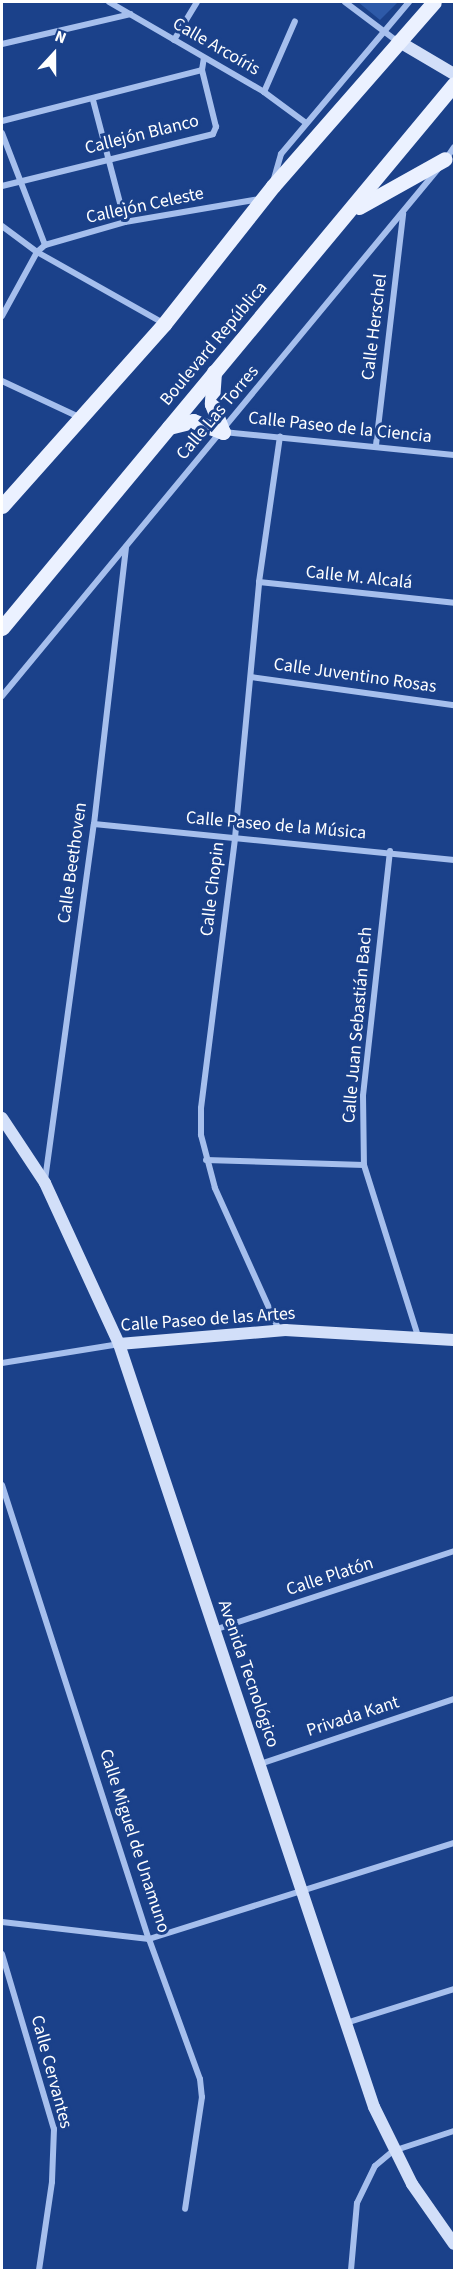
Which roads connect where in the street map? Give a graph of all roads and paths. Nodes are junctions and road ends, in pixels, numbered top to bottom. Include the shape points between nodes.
1 (109, 2) edge
2 (197, 2) edge
3 (345, 2) edge
4 (409, 2) edge
5 (434, 2) edge
6 (131, 14) junction
7 (295, 21) dead end
8 (384, 32) junction
9 (174, 40) junction
10 (398, 41) junction
11 (2, 44) edge
12 (204, 58) junction
13 (202, 70) junction
14 (454, 74) edge
15 (454, 84) edge
16 (264, 92) junction
17 (93, 100) junction
18 (2, 121) edge
19 (306, 123) junction
20 (2, 133) edge
21 (450, 153) edge
22 (106, 159) junction
23 (19, 181) junction
24 (2, 186) edge
25 (273, 186) junction
26 (263, 199) junction
27 (354, 209) junction
28 (403, 214) junction
29 (125, 222) junction
30 (2, 226) edge
31 (45, 245) junction
32 (37, 252) junction
33 (2, 316) edge
34 (164, 324) junction
35 (214, 372) junction
36 (2, 381) edge
37 (80, 418) junction
38 (169, 427) junction
39 (223, 432) junction
40 (280, 437) junction
41 (376, 445) junction
42 (454, 455) edge
43 (2, 506) edge
44 (126, 546) junction
45 (259, 582) junction
46 (454, 603) edge
47 (2, 628) edge
48 (251, 677) junction
49 (2, 696) edge
50 (454, 705) edge
51 (94, 824) junction
52 (235, 838) junction
53 (390, 851) junction
54 (454, 860) edge
55 (2, 1118) edge
56 (206, 1160) junction
57 (364, 1165) junction
58 (45, 1183) junction
59 (279, 1330) junction
60 (418, 1336) junction
61 (454, 1340) edge
62 (119, 1344) junction
63 (2, 1363) edge
64 (2, 1485) edge
65 (454, 1551) edge
66 (214, 1630) junction
67 (454, 1699) edge
68 (260, 1764) junction
69 (454, 1843) edge
70 (301, 1890) junction
71 (2, 1922) edge
72 (149, 1939) junction
73 (2, 1954) edge
74 (454, 1989) edge
75 (346, 2023) junction
76 (454, 2131) edge
77 (393, 2151) junction
78 (185, 2209) dead end
79 (454, 2244) edge
80 (39, 2271) edge
81 (351, 2271) edge

1 - 6 street, Calle Arcoíris
2 - 9 street
3 - 8 street
4 - 8 street
5 - 10 main road
6 - 9 street, Calle Arcoíris
6 - 11 street
7 - 16 street
8 - 10 street
8 - 19 street
9 - 12 street, Calle Arcoíris
10 - 14 main road
10 - 25 main road via 317,140
12 - 13 street, Callejón Blanco
12 - 16 street, Calle Arcoíris
13 - 17 street
13 - 22 street, Callejón Blanco via 216,127 213,134
15 - 27 main road, Boulevard República
16 - 19 street, Calle Arcoíris
17 - 18 street
17 - 22 street
19 - 25 street via 276,163
20 - 23 street
21 - 27 main road
21 - 28 street, Calle Las Torres
22 - 23 street, Callejón Blanco
22 - 29 street
23 - 24 street, Callejón Blanco
23 - 31 street
25 - 26 main road
26 - 29 street, Callejón Celeste
26 - 34 main road
27 - 35 main road, Boulevard República
28 - 39 street, Calle Las Torres
28 - 41 street, Calle Herschel
29 - 31 street, Callejón Celeste
30 - 32 street
31 - 32 street, Callejón Celeste
32 - 33 street
32 - 34 street
34 - 37 main road
35 - 38 main road, Boulevard República
35 - 39 main road via 212,404
36 - 37 street
37 - 43 main road
38 - 39 main road via 193,421
38 - 47 main road, Boulevard República
39 - 40 street, Calle Paseo de la Ciencia
39 - 44 street, Calle Las Torres
40 - 41 street, Calle Paseo de la Ciencia
40 - 45 street, Calle Chopin
41 - 42 street, Calle Paseo de la Ciencia
44 - 49 street, Calle Las Torres
44 - 51 street, Calle Beethoven
45 - 46 street, Calle M. Alcalá
45 - 48 street, Calle Chopin
48 - 50 street, Calle Juventino Rosas
48 - 52 street, Calle Chopin
51 - 52 street, Calle Paseo de la Música
51 - 58 street, Calle Beethoven
52 - 53 street, Calle Paseo de la Música
52 - 56 street, Calle Chopin via 201,1108
53 - 54 street, Calle Paseo de la Música
53 - 57 street, Calle Juan Sebastián Bach via 363,1096
55 - 58 main road, Avenida Tecnológico
56 - 57 street
56 - 59 street, Calle Chopin
57 - 60 street, Calle Juan Sebastián Bach
58 - 62 main road, Avenida Tecnológico
59 - 60 main road, Calle Paseo de las Artes
59 - 62 main road, Calle Paseo de las Artes
60 - 61 main road, Calle Paseo de las Artes
62 - 63 street, Calle Paseo de las Artes
62 - 66 main road, Avenida Tecnológico
64 - 72 street, Calle Miguel de Unamuno
65 - 66 street, Calle Platón
66 - 68 main road, Avenida Tecnológico
67 - 68 street, Privada Kant
68 - 70 main road, Avenida Tecnológico
69 - 70 street
70 - 72 street
70 - 75 main road, Avenida Tecnológico
71 - 72 street
72 - 78 street, Calle Miguel de Unamuno via 200,2079 201,2097
73 - 80 street, Calle Cervantes via 54,2129 52,2182
74 - 75 street
75 - 77 main road, Avenida Tecnológico
76 - 77 street
77 - 79 main road, Avenida Tecnológico
77 - 81 street via 375,2166 363,2184 357,2203

